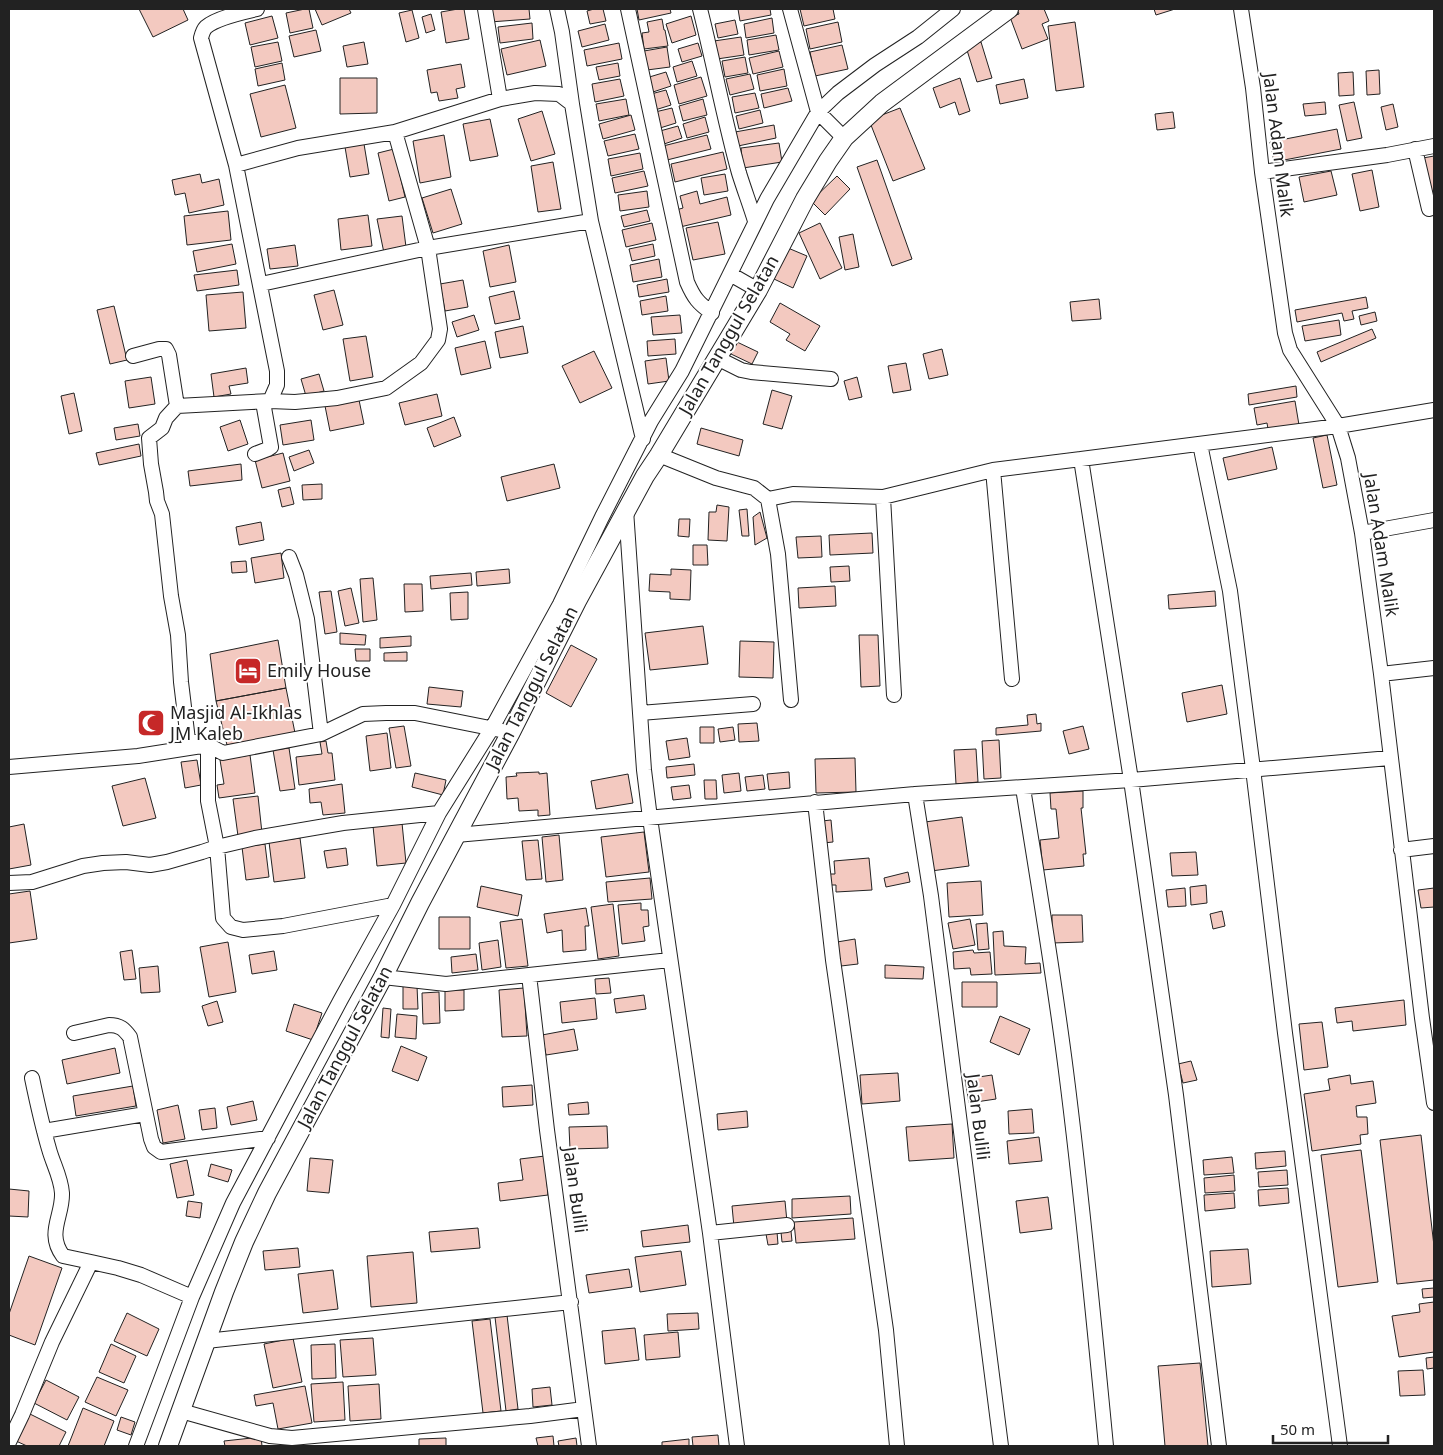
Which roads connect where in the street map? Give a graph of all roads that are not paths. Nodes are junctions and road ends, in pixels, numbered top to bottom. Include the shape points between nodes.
1 (257, 9) edge
2 (484, 9) edge
3 (557, 9) edge
4 (628, 9) edge
5 (700, 9) edge
6 (790, 9) edge
7 (953, 9) edge
8 (1009, 9) edge
9 (1241, 9) edge
10 (234, 11) edge
11 (500, 99) junction
12 (572, 104) junction
13 (818, 112) junction
14 (395, 132) junction
15 (844, 138) junction
16 (1434, 146) edge
17 (1416, 149) junction
18 (236, 165) junction
19 (1262, 172) junction
20 (1429, 209) dead end
21 (591, 221) junction
22 (755, 221) junction
23 (428, 248) junction
24 (730, 274) junction
25 (261, 284) junction
26 (758, 290) junction
27 (712, 314) junction
28 (133, 356) dead end
29 (717, 358) junction
30 (831, 379) dead end
31 (267, 402) junction
32 (177, 406) junction
33 (1434, 410) edge
34 (1338, 426) junction
35 (643, 439) junction
36 (1200, 444) junction
37 (255, 454) dead end
38 (659, 455) junction
39 (1081, 459) junction
40 (993, 470) junction
41 (883, 497) junction
42 (768, 499) junction
43 (626, 510) junction
44 (1434, 520) edge
45 (1362, 533) junction
46 (289, 557) dead end
47 (1434, 668) edge
48 (1381, 674) junction
49 (1012, 679) dead end
50 (894, 695) dead end
51 (791, 700) dead end
52 (753, 704) dead end
53 (640, 714) junction
54 (492, 728) junction
55 (511, 732) junction
56 (321, 734) junction
57 (208, 745) junction
58 (1390, 758) junction
59 (9, 767) edge
60 (1253, 769) junction
61 (1131, 780) junction
62 (1023, 788) junction
63 (915, 794) junction
64 (815, 802) junction
65 (439, 813) junction
66 (650, 818) junction
67 (456, 835) junction
68 (217, 846) junction
69 (1434, 846) edge
70 (1401, 850) junction
71 (9, 883) edge
72 (393, 905) junction
73 (670, 960) junction
74 (529, 975) junction
75 (383, 976) junction
76 (74, 1033) dead end
77 (32, 1078) dead end
78 (1434, 1103) edge
79 (145, 1114) junction
80 (44, 1131) junction
81 (268, 1138) junction
82 (787, 1225) dead end
83 (710, 1233) junction
84 (91, 1262) junction
85 (192, 1298) junction
86 (571, 1302) junction
87 (206, 1341) junction
88 (584, 1409) junction
89 (181, 1411) junction
90 (15, 1416) edge
91 (9, 1442) edge
92 (136, 1446) edge
93 (168, 1446) edge
94 (589, 1446) edge
95 (737, 1446) edge
96 (897, 1446) edge
97 (1001, 1446) edge
98 (1106, 1446) edge
99 (1219, 1446) edge
100 (1340, 1446) edge

1 - 10 street
2 - 11 street
3 - 12 street
4 - 27 street via 687,282 693,297
5 - 22 street via 728,132
6 - 13 street
7 - 13 street, Jalan Tanggul Selatan via 838,93
8 - 15 street, Jalan Tanggul Selatan via 882,103
9 - 19 street, Jalan Adam Malik
10 - 18 street via 207,26 201,38
11 - 12 street via 551,92
11 - 14 street
12 - 21 street
13 - 15 street
13 - 22 street, Jalan Tanggul Selatan
14 - 18 street via 298,148
14 - 23 street
15 - 26 street, Jalan Tanggul Selatan via 805,199
16 - 17 street
17 - 19 street
17 - 20 street
18 - 25 street
19 - 34 street, Jalan Adam Malik via 1284,333 1290,350
21 - 23 street
21 - 35 street
22 - 24 street, Jalan Tanggul Selatan
23 - 25 street
23 - 31 street via 440,329 438,340 421,363 386,388 337,398
24 - 26 street
24 - 27 street, Jalan Tanggul Selatan
25 - 31 street via 277,372 277,385
26 - 29 street, Jalan Tanggul Selatan
27 - 35 street, Jalan Tanggul Selatan
28 - 32 street via 166,348
29 - 30 street via 751,372
29 - 38 street, Jalan Tanggul Selatan
31 - 32 street
31 - 37 street via 271,447
32 - 57 street via 162,428 149,438 149,449 162,514 188,740
33 - 34 street
34 - 36 street
34 - 45 street, Jalan Adam Malik via 1348,458
35 - 54 street, Jalan Tanggul Selatan via 560,604
36 - 39 street
36 - 60 street via 1230,591
38 - 42 street via 716,478 754,488
38 - 43 street, Jalan Tanggul Selatan
39 - 40 street
39 - 61 street
40 - 41 street
40 - 49 street
41 - 42 street via 793,494
41 - 50 street
42 - 51 street via 779,563
43 - 53 street
43 - 55 street, Jalan Tanggul Selatan
44 - 45 street
45 - 48 street, Jalan Adam Malik
46 - 56 street via 307,619
47 - 48 street
48 - 58 street, Jalan Adam Malik
52 - 53 street
53 - 66 street
54 - 55 street
54 - 56 street via 415,714 386,713 363,714
54 - 65 street, Jalan Tanggul Selatan
55 - 67 street, Jalan Tanggul Selatan
56 - 57 street via 222,754
57 - 59 street via 138,756
57 - 68 street via 208,802
58 - 60 street
58 - 70 street, Jalan Adam Malik
60 - 61 street
60 - 100 street via 1284,1034
61 - 62 street
61 - 99 street via 1176,1095
62 - 63 street
62 - 98 street via 1068,1089
63 - 64 street
63 - 97 street, Jalan Bulili via 931,896
64 - 66 street
64 - 96 street via 833,960 886,1330
65 - 68 street via 343,824
65 - 72 street, Jalan Tanggul Selatan
66 - 67 street
66 - 73 street
67 - 75 street, Jalan Tanggul Selatan
68 - 71 street via 167,862 150,865 103,863 82,866 32,882
68 - 72 street via 223,918 231,927 243,930 282,926
69 - 70 street
70 - 78 street, Jalan Adam Malik
72 - 81 street, Jalan Tanggul Selatan
73 - 74 street
73 - 83 street
74 - 75 street via 446,984
74 - 86 street, Jalan Bulili
75 - 87 street, Jalan Tanggul Selatan via 267,1193 244,1242
76 - 79 street via 109,1025 120,1026 127,1033
77 - 80 street
79 - 80 street
79 - 81 street via 151,1139 161,1152
80 - 84 street via 61,1184 56,1224 58,1250 63,1256
81 - 85 street, Jalan Tanggul Selatan via 233,1203
82 - 83 street
83 - 95 street
84 - 85 street via 141,1276
84 - 90 street
85 - 92 street, Jalan Tanggul Selatan
86 - 87 street
86 - 88 street, Jalan Bulili
87 - 89 street, Jalan Tanggul Selatan
88 - 89 street via 292,1438 270,1436
88 - 94 street, Jalan Bulili
89 - 93 street, Jalan Tanggul Selatan
90 - 91 street

